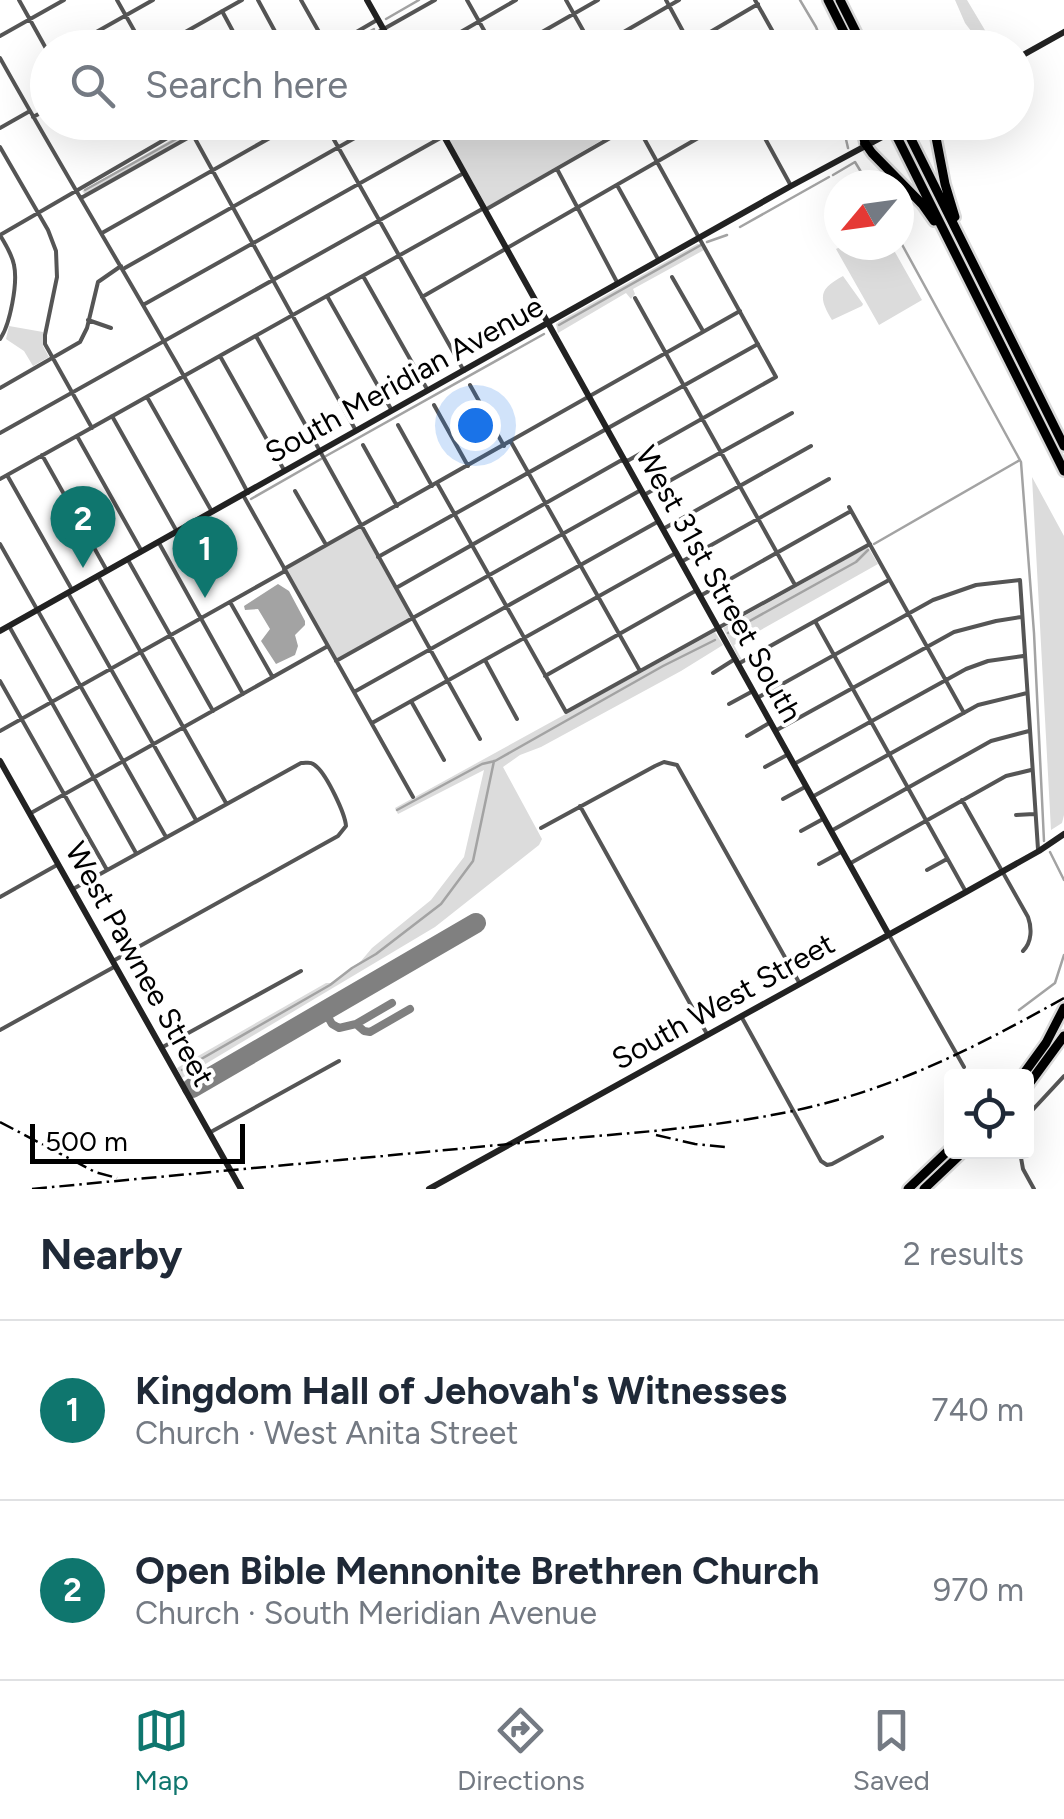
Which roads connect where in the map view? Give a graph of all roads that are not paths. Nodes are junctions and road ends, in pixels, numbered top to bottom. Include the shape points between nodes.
1 (19, 0) edge
2 (64, 0) edge
3 (118, 0) edge
4 (153, 0) edge
5 (242, 0) edge
6 (258, 0) edge
7 (301, 0) edge
8 (367, 0) edge
9 (435, 0) edge
10 (467, 0) edge
11 (516, 0) edge
12 (566, 0) edge
13 (598, 0) edge
14 (680, 0) edge
15 (828, 0) edge
16 (757, 2) edge
17 (667, 3) edge
18 (842, 3) edge
19 (222, 11) junction
20 (574, 14) junction
21 (126, 15) junction
22 (30, 19) junction
23 (378, 19) junction
24 (479, 22) junction
25 (384, 29) joint
26 (36, 30) edge
27 (100, 30) edge
28 (134, 30) edge
29 (188, 30) edge
30 (232, 30) edge
31 (274, 30) edge
32 (318, 30) edge
33 (359, 30) edge
34 (465, 30) edge
35 (484, 30) edge
36 (546, 30) edge
37 (583, 30) edge
38 (623, 30) edge
39 (682, 30) edge
40 (715, 30) edge
41 (772, 30) edge
42 (838, 30) edge
43 (843, 30) edge
44 (855, 30) edge
45 (860, 30) edge
46 (1064, 32) edge
47 (0, 36) edge
48 (1034, 49) edge
49 (0, 58) edge
50 (30, 110) edge
51 (30, 115) edge
52 (0, 128) edge
53 (47, 140) edge
54 (161, 140) edge
55 (185, 140) edge
56 (197, 140) edge
57 (266, 140) edge
58 (334, 140) edge
59 (351, 140) edge
60 (434, 140) edge
61 (446, 140) edge
62 (607, 140) edge
63 (645, 140) edge
64 (695, 140) edge
65 (766, 140) edge
66 (865, 140) edge
67 (875, 140) edge
68 (898, 140) edge
69 (913, 140) edge
70 (937, 140) edge
71 (866, 145) junction
72 (0, 146) edge
73 (338, 147) junction
74 (657, 162) junction
75 (557, 169) junction
76 (214, 170) junction
77 (464, 172) junction
78 (359, 184) junction
79 (617, 185) junction
80 (791, 186) junction
81 (76, 192) junction
82 (81, 198) junction
83 (234, 206) junction
84 (578, 207) junction
85 (485, 209) junction
86 (38, 214) junction
87 (379, 220) junction
88 (102, 233) junction
89 (0, 235) edge
90 (700, 238) junction
91 (254, 243) junction
92 (952, 248) junction
93 (506, 249) junction
94 (967, 253) junction
95 (399, 256) junction
96 (659, 261) junction
97 (122, 268) junction
98 (363, 276) junction
99 (672, 276) dead end
100 (274, 279) junction
101 (618, 284) junction
102 (327, 296) junction
103 (422, 297) junction
104 (635, 298) dead end
105 (143, 306) junction
106 (740, 310) junction
107 (291, 316) junction
108 (88, 320) junction
109 (548, 324) junction
110 (110, 328) dead end
111 (702, 332) junction
112 (256, 336) junction
113 (0, 339) edge
114 (163, 342) junction
115 (758, 344) junction
116 (665, 353) junction
117 (220, 356) junction
118 (53, 358) junction
119 (464, 372) junction
120 (183, 377) junction
121 (470, 385) dead end
122 (684, 386) junction
123 (0, 388) edge
124 (428, 391) junction
125 (72, 393) junction
126 (147, 397) junction
127 (589, 397) junction
128 (434, 405) dead end
129 (392, 411) junction
130 (792, 413) dead end
131 (112, 416) junction
132 (702, 419) junction
133 (398, 425) dead end
134 (92, 428) junction
135 (607, 428) junction
136 (356, 432) junction
137 (0, 434) edge
138 (78, 436) junction
139 (511, 442) junction
140 (362, 445) dead end
141 (504, 446) junction
142 (811, 446) dead end
143 (1064, 446) edge
144 (320, 452) junction
145 (721, 452) junction
146 (42, 455) junction
147 (624, 460) junction
148 (468, 466) junction
149 (1064, 471) edge
150 (285, 472) junction
151 (528, 472) junction
152 (7, 475) junction
153 (0, 479) edge
154 (829, 480) dead end
155 (434, 484) junction
156 (740, 486) junction
157 (294, 491) dead end
158 (643, 493) junction
159 (245, 494) junction
160 (546, 504) junction
161 (397, 506) junction
162 (212, 513) junction
163 (454, 514) junction
164 (758, 519) junction
165 (660, 525) junction
166 (361, 526) junction
167 (187, 527) junction
168 (178, 532) junction
169 (563, 534) junction
170 (192, 537) dead end
171 (158, 543) junction
172 (0, 544) edge
173 (870, 544) junction
174 (472, 545) junction
175 (326, 546) junction
176 (142, 552) junction
177 (776, 552) junction
178 (676, 553) junction
179 (378, 557) junction
180 (128, 560) junction
181 (681, 562) junction
182 (580, 565) junction
183 (285, 570) junction
184 (107, 571) junction
185 (98, 576) junction
186 (489, 576) junction
187 (889, 580) junction
188 (795, 585) junction
189 (396, 588) junction
190 (70, 592) junction
191 (698, 593) junction
192 (598, 596) junction
193 (230, 602) junction
194 (506, 607) junction
195 (39, 610) junction
196 (908, 613) junction
197 (1022, 617) junction
198 (200, 618) junction
199 (413, 618) junction
200 (814, 622) junction
201 (9, 626) junction
202 (718, 628) junction
203 (0, 631) edge
204 (619, 634) junction
205 (170, 636) junction
206 (524, 638) junction
207 (328, 646) junction
208 (926, 646) junction
209 (430, 650) junction
210 (141, 652) junction
211 (833, 654) junction
212 (1024, 656) junction
213 (484, 660) junction
214 (336, 661) junction
215 (737, 662) junction
216 (111, 669) junction
217 (640, 671) junction
218 (712, 672) dead end
219 (545, 676) junction
220 (273, 677) junction
221 (0, 680) edge
222 (448, 680) junction
223 (945, 680) junction
224 (81, 686) junction
225 (852, 688) junction
226 (354, 692) junction
227 (1027, 693) junction
228 (243, 694) junction
229 (755, 694) junction
230 (411, 701) junction
231 (52, 702) junction
232 (730, 704) dead end
233 (213, 711) junction
234 (964, 713) junction
235 (22, 719) junction
236 (517, 719) dead end
237 (771, 722) junction
238 (870, 722) junction
239 (372, 723) junction
240 (183, 728) junction
241 (0, 731) edge
242 (776, 731) junction
243 (1029, 732) junction
244 (747, 736) dead end
245 (480, 739) dead end
246 (153, 744) junction
247 (788, 754) junction
248 (889, 755) junction
249 (444, 760) dead end
250 (124, 761) junction
251 (1, 764) edge
252 (794, 764) junction
253 (765, 768) dead end
254 (1032, 770) junction
255 (94, 778) junction
256 (806, 786) junction
257 (907, 788) junction
258 (64, 794) junction
259 (413, 796) dead end
260 (812, 798) junction
261 (783, 799) dead end
262 (962, 800) junction
263 (226, 804) junction
264 (580, 806) junction
265 (30, 814) junction
266 (1034, 814) junction
267 (1016, 815) dead end
268 (824, 818) junction
269 (196, 820) junction
270 (926, 821) junction
271 (541, 828) dead end
272 (831, 830) junction
273 (800, 831) dead end
274 (166, 837) junction
275 (1064, 837) edge
276 (842, 851) junction
277 (1039, 852) junction
278 (137, 854) junction
279 (947, 859) junction
280 (58, 864) junction
281 (819, 864) dead end
282 (850, 864) junction
283 (107, 870) junction
284 (927, 870) dead end
285 (1002, 872) junction
286 (72, 890) junction
287 (966, 892) junction
288 (0, 897) edge
289 (889, 935) junction
290 (1024, 952) dead end
291 (114, 963) junction
292 (301, 971) dead end
293 (800, 984) junction
294 (1064, 1008) edge
295 (741, 1016) junction
296 (0, 1030) edge
297 (708, 1034) junction
298 (1064, 1036) edge
299 (162, 1048) junction
300 (338, 1061) dead end
301 (964, 1068) dead end
302 (1027, 1069) edge
303 (1064, 1076) edge
304 (1034, 1077) edge
305 (1034, 1109) edge
306 (209, 1133) junction
307 (882, 1136) dead end
308 (944, 1155) edge
309 (955, 1159) edge
310 (1021, 1159) edge
311 (241, 1189) edge
312 (429, 1189) edge
313 (908, 1189) edge
314 (924, 1189) edge
315 (1034, 1189) edge

1 - 22 street
2 - 22 street
3 - 21 street
4 - 21 street
5 - 19 street
6 - 31 street
7 - 32 street
8 - 23 street
9 - 25 street
10 - 24 street
11 - 24 street
12 - 20 street
13 - 20 street
14 - 17 street
15 - 42 highway
15 - 43 highway
16 - 40 street
16 - 41 street
17 - 38 street
17 - 39 street
18 - 44 highway
18 - 45 highway
19 - 29 street
19 - 30 street
20 - 36 street
20 - 37 street
21 - 27 street
21 - 28 street
22 - 26 street
22 - 47 street
23 - 25 street
23 - 33 street
24 - 34 street
24 - 35 street
46 - 48 street
49 - 50 street
51 - 52 street
53 - 81 street
54 - 81 street
55 - 82 street
56 - 76 street
57 - 76 street
58 - 73 street
59 - 73 street
60 - 78 street
61 - 77 street, West 31st Street South
62 - 75 street
63 - 74 street
64 - 74 street
65 - 80 street
66 - 71 highway
67 - 71 street, South Meridian Avenue
68 - 92 highway, bridge
69 - 94 highway
70 - 94 highway
71 - 80 street, South Meridian Avenue
71 - 92 highway via 922,204
72 - 86 street
73 - 78 street
73 - 83 street
74 - 79 street
74 - 90 street
75 - 84 street
75 - 85 street
76 - 83 street
76 - 88 street
77 - 85 street, West 31st Street South
77 - 87 street
78 - 87 street
78 - 91 street
79 - 84 street
79 - 96 street
80 - 90 street, South Meridian Avenue
81 - 82 street
81 - 86 street
82 - 88 street
83 - 91 street
83 - 97 street
84 - 93 street
84 - 101 street
85 - 93 street, West 31st Street South
85 - 95 street
86 - 89 street
86 - 118 street via 58,261 45,335
87 - 95 street
87 - 100 street
88 - 97 street
89 - 113 street via 16,279
90 - 96 street, South Meridian Avenue
90 - 106 street
91 - 100 street
91 - 105 street
92 - 149 highway
93 - 103 street
93 - 109 street, West 31st Street South
94 - 143 highway
95 - 98 street
95 - 103 street
96 - 101 street, South Meridian Avenue
97 - 105 street
97 - 108 street via 98,282
98 - 102 street
98 - 124 street
99 - 111 street
100 - 107 street
100 - 114 street
101 - 109 street, South Meridian Avenue
102 - 107 street
102 - 129 street
103 - 119 street
104 - 116 street
105 - 114 street
106 - 111 street
106 - 115 street
107 - 112 street
107 - 136 street
108 - 110 street
108 - 118 street via 80,342
109 - 119 street, South Meridian Avenue
109 - 127 street, West 31st Street South
111 - 116 street
112 - 117 street
112 - 144 street
114 - 120 street
114 - 125 street
115 - 122 street
115 - 132 street via 776,377
116 - 122 street
116 - 127 street
117 - 120 street
117 - 150 street
118 - 123 street
118 - 125 street
119 - 124 street, South Meridian Avenue
120 - 126 street
120 - 159 street
121 - 141 street
122 - 132 street
122 - 135 street
124 - 129 street, South Meridian Avenue
125 - 134 street
125 - 137 street
126 - 131 street
126 - 162 street
127 - 135 street, West 31st Street South
127 - 139 street
128 - 148 street
129 - 136 street, South Meridian Avenue
130 - 145 street
131 - 134 street
131 - 168 street
132 - 145 street
132 - 147 street
133 - 155 street
134 - 138 street
135 - 147 street, West 31st Street South
135 - 151 street
136 - 144 street, South Meridian Avenue
138 - 146 street
138 - 176 street
139 - 141 street
139 - 151 street
140 - 161 street
141 - 148 street
142 - 156 street
144 - 150 street, South Meridian Avenue
144 - 166 street
145 - 156 street
145 - 158 street
146 - 152 street
146 - 184 street
147 - 158 street, West 31st Street South
147 - 160 street
148 - 155 street
150 - 159 street, South Meridian Avenue
151 - 160 street
151 - 163 street
152 - 153 street
152 - 190 street
154 - 164 street
155 - 161 street
155 - 163 street
156 - 164 street
156 - 165 street
157 - 175 street
158 - 165 street, West 31st Street South
158 - 169 street
159 - 162 street, South Meridian Avenue
159 - 183 street
160 - 169 street
160 - 174 street
161 - 166 street
162 - 167 street, South Meridian Avenue
163 - 174 street
163 - 179 street
164 - 177 street
164 - 181 street
165 - 178 street, West 31st Street South
165 - 182 street
166 - 175 street
166 - 179 street
167 - 168 street, South Meridian Avenue
167 - 170 street
168 - 171 street, South Meridian Avenue
169 - 182 street
169 - 186 street
171 - 176 street, South Meridian Avenue
171 - 198 street
172 - 195 street
173 - 177 street via 850,509
173 - 187 street
173 - 188 street
174 - 186 street
174 - 189 street
175 - 183 street
176 - 180 street, South Meridian Avenue
177 - 188 street
177 - 191 street
178 - 181 street, West 31st Street South
178 - 192 street
179 - 189 street
180 - 184 street, South Meridian Avenue
180 - 205 street
181 - 191 street, West 31st Street South
182 - 192 street
182 - 194 street
183 - 193 street
183 - 207 street
184 - 185 street, South Meridian Avenue
185 - 190 street, South Meridian Avenue
185 - 210 street
186 - 194 street
186 - 199 street
187 - 196 street
187 - 200 street
188 - 202 street
189 - 199 street
190 - 195 street, South Meridian Avenue
190 - 216 street
191 - 202 street, West 31st Street South
191 - 204 street
192 - 204 street
192 - 206 street
193 - 198 street
193 - 220 street
194 - 206 street
194 - 209 street
195 - 201 street, South Meridian Avenue
195 - 224 street
196 - 197 street via 960,590 1020,580
196 - 208 street
196 - 211 street
197 - 208 street via 967,628
197 - 212 street
198 - 205 street
198 - 228 street
199 - 209 street
199 - 214 street
200 - 211 street
200 - 215 street
201 - 203 street, South Meridian Avenue
201 - 231 street
202 - 215 street, West 31st Street South
202 - 217 street
204 - 217 street
204 - 219 street
205 - 210 street
205 - 233 street
206 - 213 street
206 - 219 street
207 - 214 street
207 - 220 street
208 - 223 street
208 - 225 street
209 - 222 street
209 - 226 street
210 - 216 street
210 - 240 street
211 - 225 street
211 - 229 street
212 - 223 street via 981,663
212 - 227 street
213 - 222 street
213 - 236 street
214 - 226 street
215 - 218 street
215 - 229 street, West 31st Street South
216 - 224 street
216 - 246 street
217 - 219 street via 566,712
220 - 228 street
221 - 235 street
222 - 230 street
222 - 245 street
223 - 234 street
223 - 238 street
224 - 231 street
224 - 250 street
225 - 238 street
225 - 242 street
226 - 239 street
227 - 234 street
227 - 243 street
228 - 233 street
229 - 232 street
229 - 237 street, West 31st Street South
230 - 239 street
230 - 249 street
231 - 235 street
231 - 255 street
233 - 240 street
234 - 248 street
235 - 241 street
235 - 258 street
237 - 242 street, West 31st Street South
237 - 244 street
238 - 248 street
238 - 252 street
239 - 259 street
240 - 246 street
240 - 263 street
242 - 247 street, West 31st Street South
243 - 254 street
243 - 257 street via 992,741
246 - 250 street
246 - 269 street
247 - 252 street, West 31st Street South
247 - 253 street
248 - 257 street
248 - 260 street
250 - 255 street
250 - 274 street
251 - 265 street, West Pawnee Street
252 - 256 street, West 31st Street South
254 - 262 street
254 - 266 street
255 - 258 street
255 - 278 street
256 - 260 street, West 31st Street South
256 - 261 street
257 - 270 street
257 - 272 street
258 - 265 street
258 - 283 street
260 - 268 street, West 31st Street South
262 - 270 street
262 - 285 street
263 - 269 street
263 - 291 street via 308,762 319,769 346,826
264 - 271 street
264 - 293 street via 664,762 678,765
264 - 297 street
265 - 280 street, West Pawnee Street
266 - 267 street
266 - 277 street
268 - 272 street, West 31st Street South
268 - 273 street
269 - 274 street
270 - 279 street
270 - 282 street
272 - 276 street, West 31st Street South
274 - 278 street
275 - 277 street, South West Street
276 - 281 street
276 - 282 street, West 31st Street South
277 - 285 street, South West Street
278 - 283 street
279 - 284 street
279 - 287 street
280 - 286 street, West Pawnee Street
280 - 288 street
282 - 289 street, West 31st Street South
283 - 286 street
285 - 287 street, South West Street
285 - 290 street via 1031,925
286 - 291 street, West Pawnee Street
287 - 289 street, South West Street
289 - 293 street, South West Street
289 - 301 street, West 31st Street South
291 - 296 street
291 - 299 street, West Pawnee Street
292 - 299 street
293 - 295 street, South West Street
294 - 302 highway
295 - 297 street, South West Street
295 - 307 street via 824,1164
297 - 312 street, South West Street
298 - 304 highway
299 - 306 street, West Pawnee Street
300 - 306 street
303 - 305 street
306 - 311 street, West Pawnee Street
308 - 313 highway
309 - 314 highway
310 - 315 street

